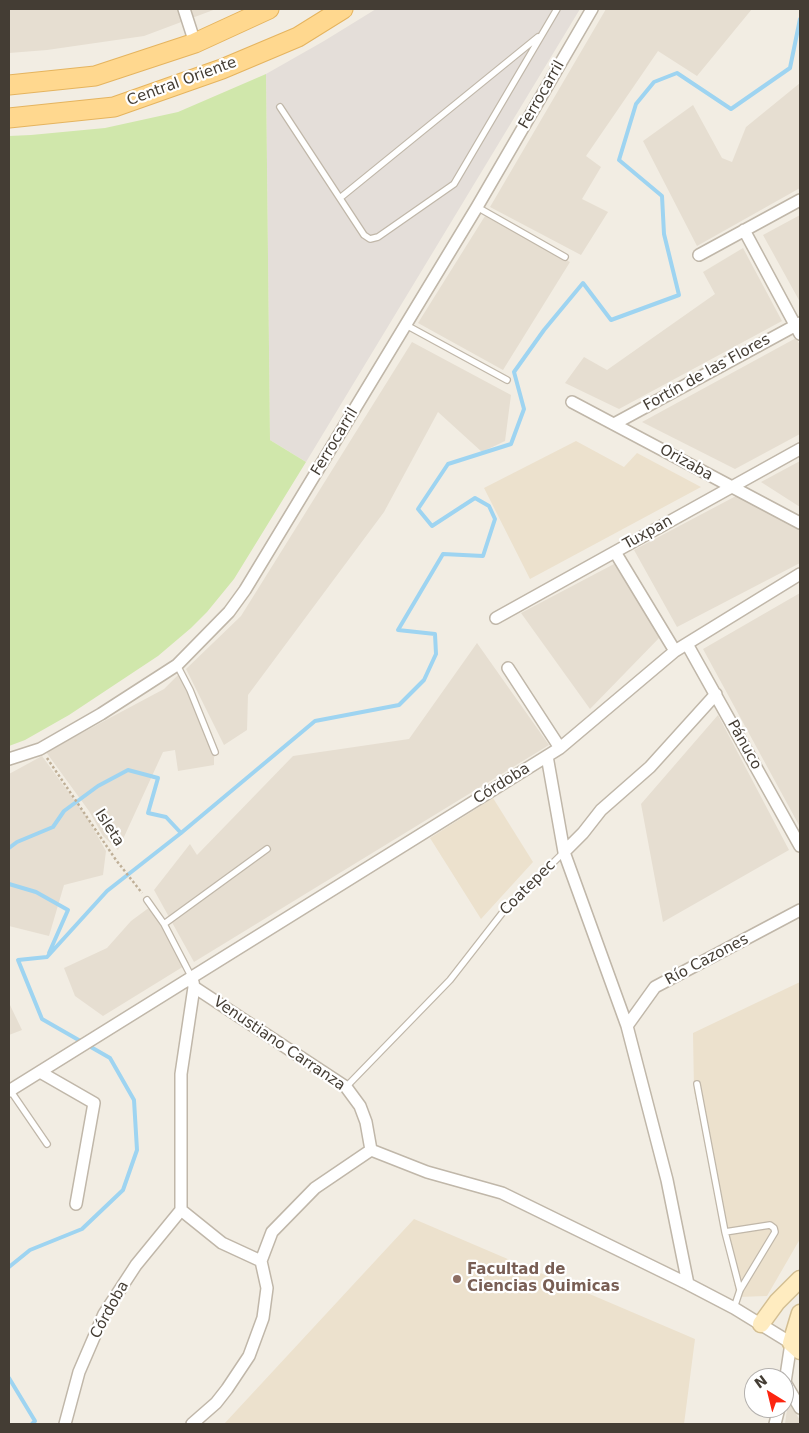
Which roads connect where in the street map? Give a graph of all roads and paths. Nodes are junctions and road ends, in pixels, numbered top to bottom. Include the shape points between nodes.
1 (184, 9) edge
2 (269, 9) edge
3 (343, 9) edge
4 (557, 9) edge
5 (592, 9) edge
6 (541, 35) junction
7 (195, 43) junction
8 (9, 85) edge
9 (280, 106) dead end
10 (9, 118) edge
11 (340, 198) junction
12 (800, 200) edge
13 (477, 207) junction
14 (744, 230) junction
15 (699, 255) dead end
16 (565, 257) dead end
17 (406, 325) junction
18 (799, 327) edge
19 (507, 380) dead end
20 (572, 402) dead end
21 (614, 424) junction
22 (800, 449) edge
23 (731, 488) junction
24 (800, 523) edge
25 (615, 552) junction
26 (800, 574) edge
27 (496, 618) dead end
28 (687, 644) junction
29 (675, 651) junction
30 (177, 666) junction
31 (508, 668) dead end
32 (716, 694) junction
33 (40, 748) junction
34 (560, 748) junction
35 (215, 752) dead end
36 (546, 756) junction
37 (9, 759) edge
38 (800, 846) edge
39 (267, 849) dead end
40 (564, 852) junction
41 (147, 900) joint
42 (800, 910) edge
43 (164, 924) junction
44 (193, 982) junction
45 (627, 1026) junction
46 (40, 1072) junction
47 (697, 1084) dead end
48 (346, 1087) junction
49 (10, 1090) edge
50 (47, 1144) dead end
51 (371, 1150) junction
52 (76, 1204) dead end
53 (181, 1210) junction
54 (725, 1232) junction
55 (261, 1261) junction
56 (800, 1279) edge
57 (688, 1284) junction
58 (740, 1290) junction
59 (734, 1308) junction
60 (800, 1313) edge
61 (761, 1324) junction
62 (796, 1347) edge
63 (790, 1368) edge
64 (65, 1424) edge
65 (192, 1424) edge

1 - 7 street
2 - 7 main road
3 - 10 main road, Central Oriente via 298,37 222,69 114,107
4 - 6 lane
5 - 13 street, Ferrocarril
6 - 11 lane
6 - 11 lane via 454,184 378,237 370,239
7 - 8 main road via 95,76
9 - 11 lane
12 - 14 street
13 - 16 lane
13 - 17 street, Ferrocarril
14 - 15 street
14 - 18 street
17 - 19 lane
17 - 30 street, Ferrocarril via 245,590 229,612
18 - 21 street, Fortín de las Flores
20 - 21 street, Orizaba
21 - 23 street, Orizaba
22 - 23 street, Tuxpan
23 - 24 street, Orizaba
23 - 25 street, Tuxpan
25 - 27 street, Tuxpan
25 - 29 street
26 - 28 street, Córdoba
28 - 29 street, Córdoba
28 - 32 street, Pánuco
29 - 34 street, Córdoba
30 - 33 street, Ferrocarril
30 - 35 lane
31 - 34 street
32 - 38 street, Pánuco
32 - 40 street, Coatepec via 650,767 601,810
33 - 37 street, Ferrocarril
33 - 41 path, Isleta
34 - 36 street, Córdoba
36 - 40 street
36 - 44 street, Córdoba
39 - 43 lane
40 - 45 street
40 - 48 lane, Coatepec via 503,912 450,980
41 - 43 lane
42 - 45 street, Río Cazones via 655,987
43 - 44 lane
44 - 46 street, Córdoba
44 - 48 street, Venustiano Carranza
44 - 53 street via 181,1074
45 - 57 street via 668,1180
46 - 49 street
46 - 52 street via 94,1103
47 - 54 lane
48 - 51 street, Venustiano Carranza via 360,1106
49 - 50 lane
51 - 55 street via 315,1188 272,1232
51 - 57 street via 427,1172 502,1193
53 - 55 street via 222,1243
53 - 64 street, Córdoba via 136,1265 104,1314 79,1372
54 - 58 lane
54 - 58 lane via 770,1225 774,1228 775,1232
55 - 65 street via 267,1288 263,1318 249,1356 221,1396
56 - 61 main road
57 - 59 street
58 - 59 lane
59 - 61 street
60 - 62 main road
61 - 62 street
62 - 63 street

